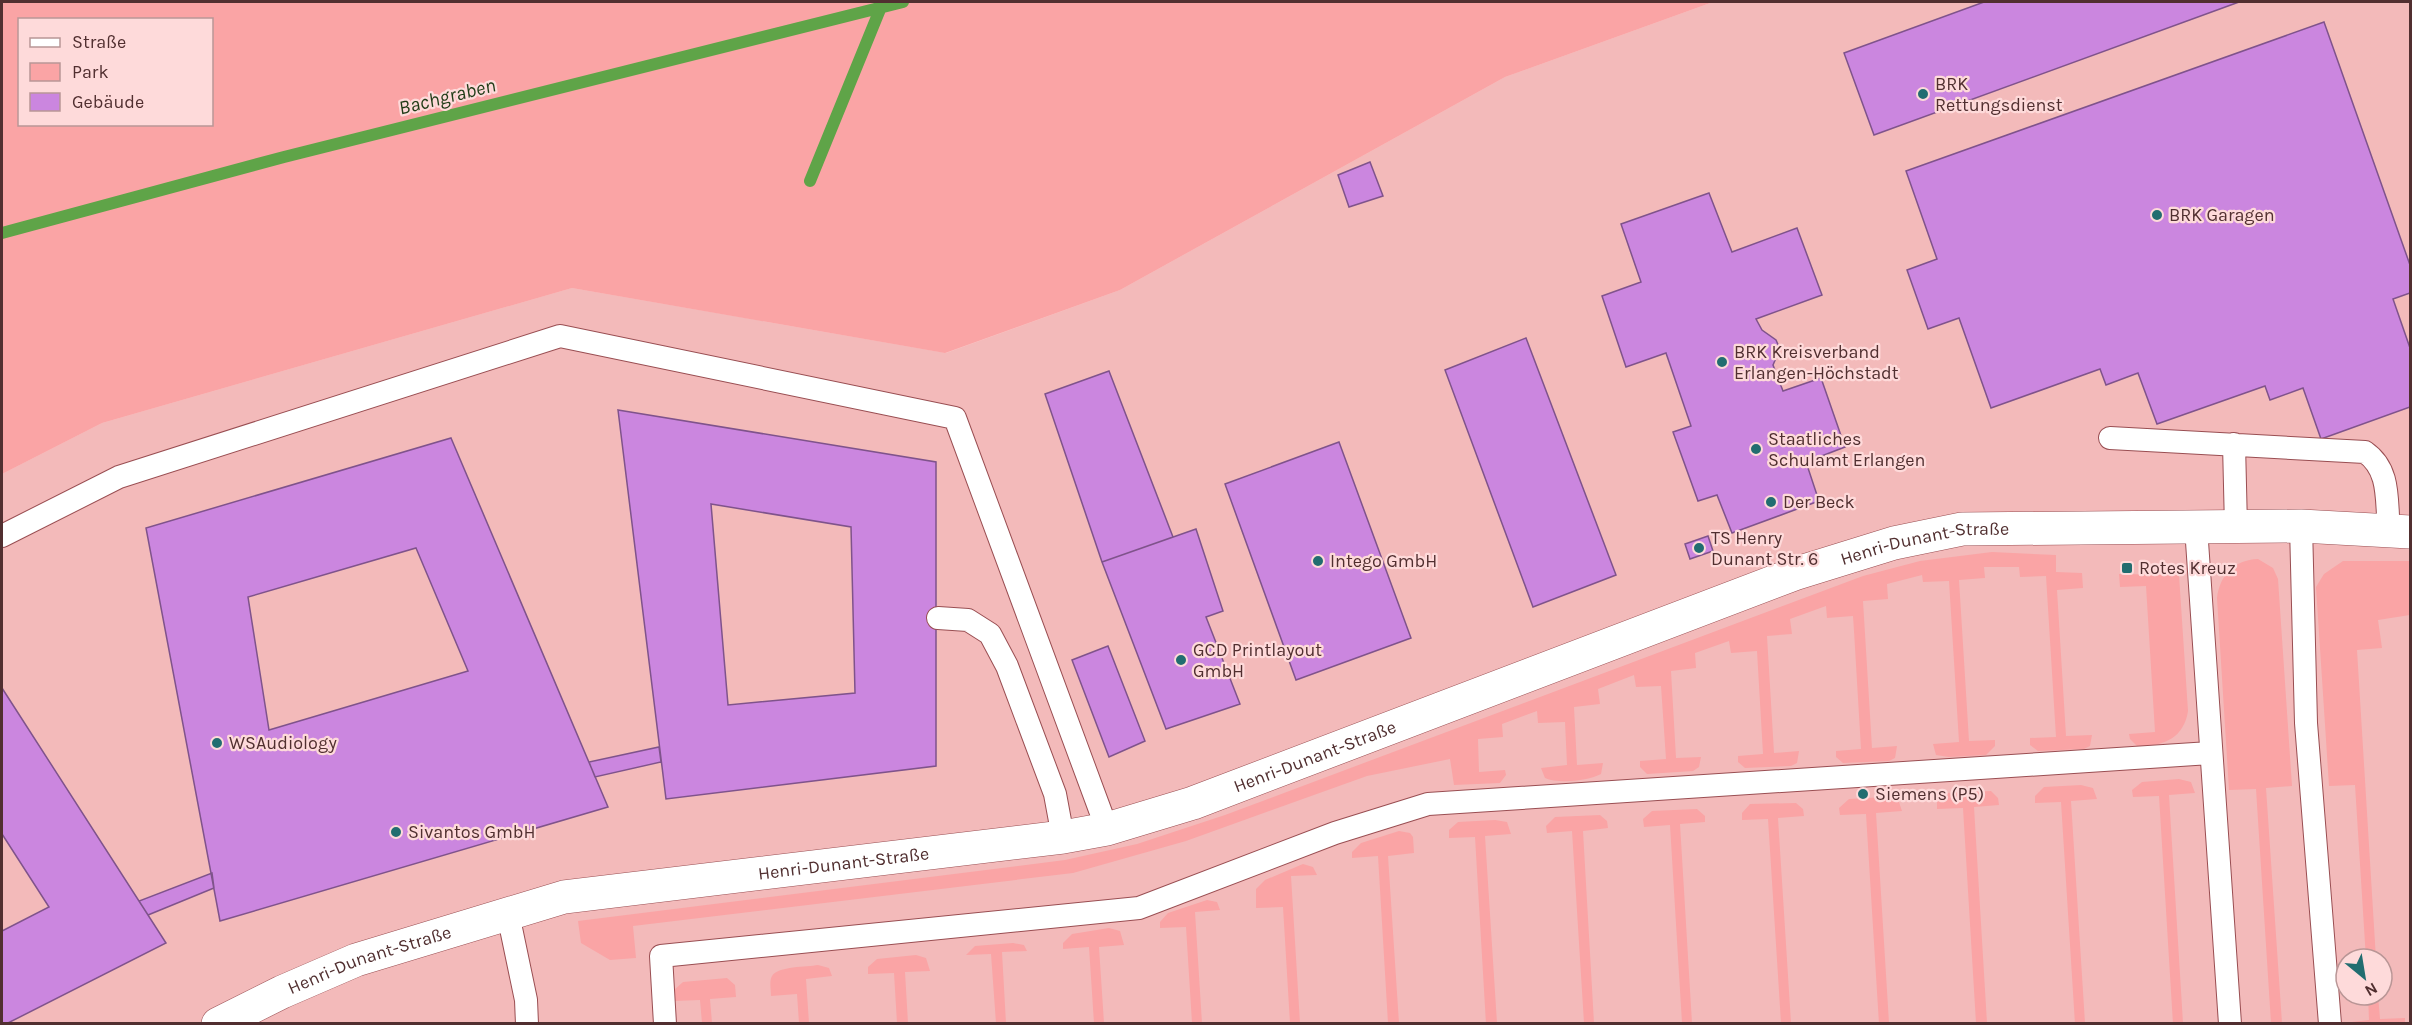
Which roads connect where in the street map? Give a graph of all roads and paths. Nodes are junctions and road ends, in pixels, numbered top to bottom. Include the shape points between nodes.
1 (2110, 438) dead end
2 (2234, 444) junction
3 (2301, 526) junction
4 (2196, 527) junction
5 (2235, 527) junction
6 (2400, 531) edge
7 (2, 536) edge
8 (938, 618) dead end
9 (2210, 753) junction
10 (1107, 829) junction
11 (1064, 837) junction
12 (508, 914) junction
13 (219, 1023) edge
14 (527, 1023) edge
15 (665, 1023) edge
16 (2230, 1023) edge
17 (2330, 1023) edge

1 - 2 lane
2 - 5 lane
2 - 6 lane via 2365,452 2379,461
3 - 5 street, Henri-Dunant-Straße
3 - 6 street, Henri-Dunant-Straße
3 - 17 lane via 2306,723
4 - 5 street, Henri-Dunant-Straße
4 - 9 lane
4 - 10 street, Henri-Dunant-Straße via 1962,530 1894,543 1794,574 1194,803
7 - 10 lane via 119,477 560,336 955,418
8 - 11 lane via 968,620 990,634 1007,666 1055,794
9 - 15 lane via 1428,804 1335,833 1138,908 661,956
9 - 16 lane
10 - 11 street, Henri-Dunant-Straße
11 - 12 street, Henri-Dunant-Straße via 564,897
12 - 13 street, Henri-Dunant-Straße via 356,960
12 - 14 lane

